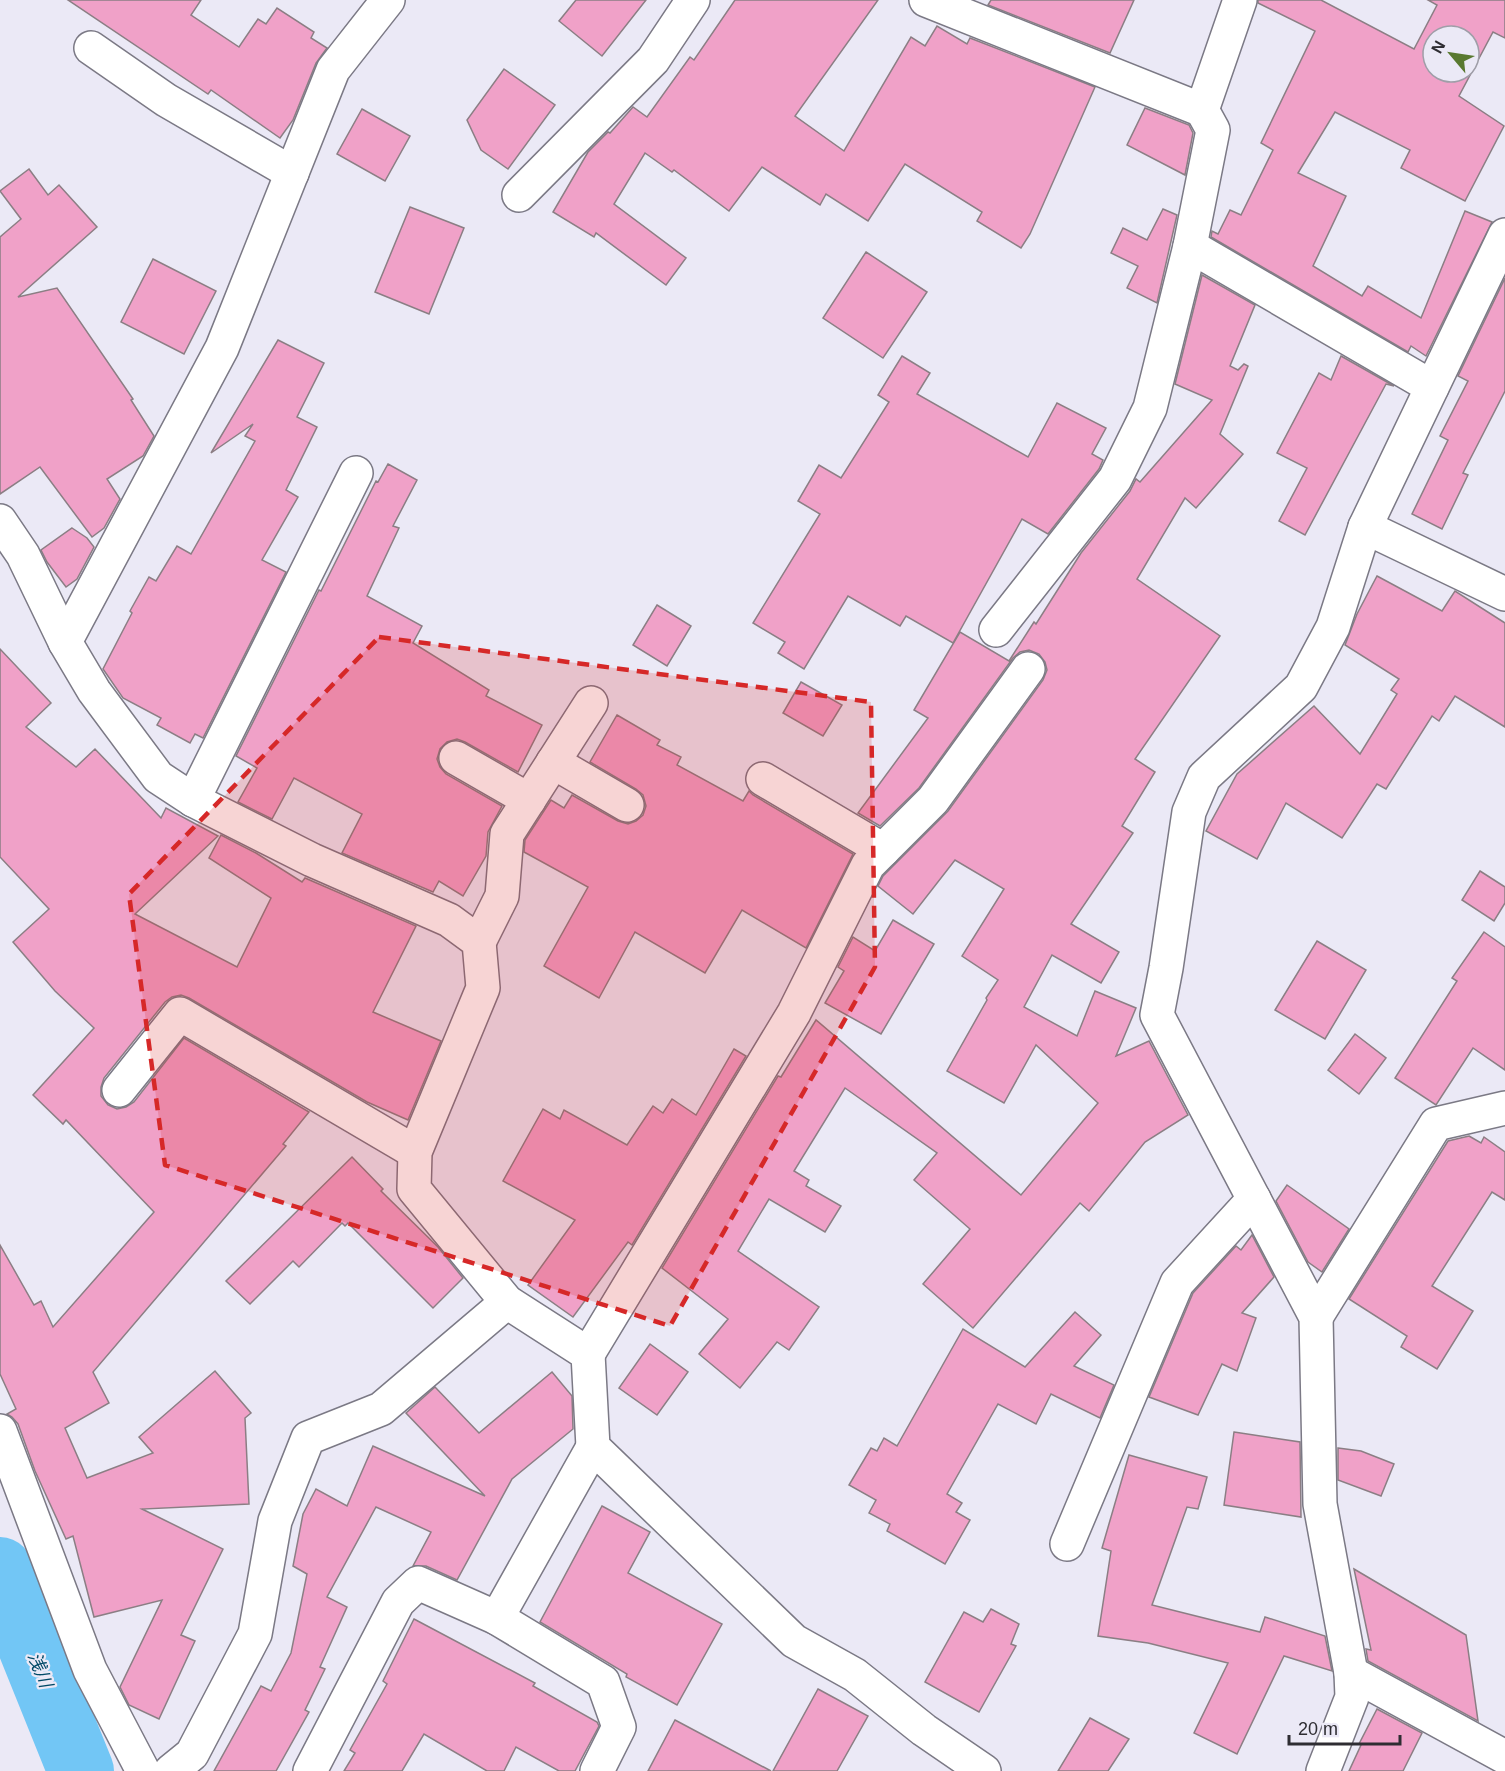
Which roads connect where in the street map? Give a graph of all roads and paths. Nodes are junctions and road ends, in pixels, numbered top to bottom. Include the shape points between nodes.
1 (388, 0) edge
2 (693, 0) edge
3 (926, 0) edge
4 (1240, 0) edge
5 (91, 48) dead end
6 (1202, 110) junction
7 (292, 173) junction
8 (519, 195) dead end
9 (1505, 235) edge
10 (1190, 246) junction
11 (1432, 387) junction
12 (356, 473) dead end
13 (0, 521) edge
14 (1365, 527) junction
15 (12, 563) edge
16 (1505, 594) edge
17 (996, 630) dead end
18 (65, 642) junction
19 (1028, 669) dead end
20 (591, 703) dead end
21 (456, 758) dead end
22 (553, 762) junction
23 (763, 779) dead end
24 (193, 800) junction
25 (529, 800) junction
26 (627, 805) dead end
27 (883, 850) junction
28 (479, 942) junction
29 (119, 1090) dead end
30 (1505, 1108) edge
31 (415, 1152) junction
32 (1254, 1199) junction
33 (507, 1302) junction
34 (1316, 1317) junction
35 (588, 1354) junction
36 (0, 1431) edge
37 (593, 1447) junction
38 (1067, 1544) dead end
39 (497, 1618) junction
40 (1351, 1673) junction
41 (1505, 1757) edge
42 (143, 1771) edge
43 (171, 1771) edge
44 (310, 1771) edge
45 (597, 1771) edge
46 (984, 1771) edge
47 (1323, 1771) edge

1 - 7 street via 333,70
2 - 8 street via 653,60
3 - 6 street
4 - 6 street
5 - 7 street via 166,100
6 - 10 street via 1213,130
7 - 18 street via 222,348
9 - 11 street
10 - 11 street
10 - 17 street via 1150,408 1115,478
11 - 14 street
12 - 24 street
13 - 15 street
14 - 16 street
14 - 32 street via 1333,627 1301,687 1204,777 1189,812 1157,1015
15 - 18 street
18 - 24 street via 94,692 158,777
19 - 27 street via 933,800
20 - 22 street
21 - 25 street
22 - 25 street
22 - 26 street
23 - 27 street
24 - 28 street via 312,860 449,921
25 - 28 street via 507,834 502,896
27 - 35 street via 868,865 794,1013
28 - 31 street via 483,988
29 - 31 street via 180,1014
30 - 34 street via 1437,1124
31 - 33 street via 414,1189
32 - 34 street
32 - 38 street via 1177,1283
33 - 35 street
33 - 43 street via 381,1409 308,1438 275,1521 255,1634 192,1754
34 - 40 street via 1320,1504
35 - 37 street
36 - 42 street via 90,1670
37 - 39 street
37 - 46 street via 794,1641 855,1675
39 - 44 street via 418,1583 398,1602
39 - 45 street via 603,1682 619,1727
40 - 41 street
40 - 47 street via 1352,1697

